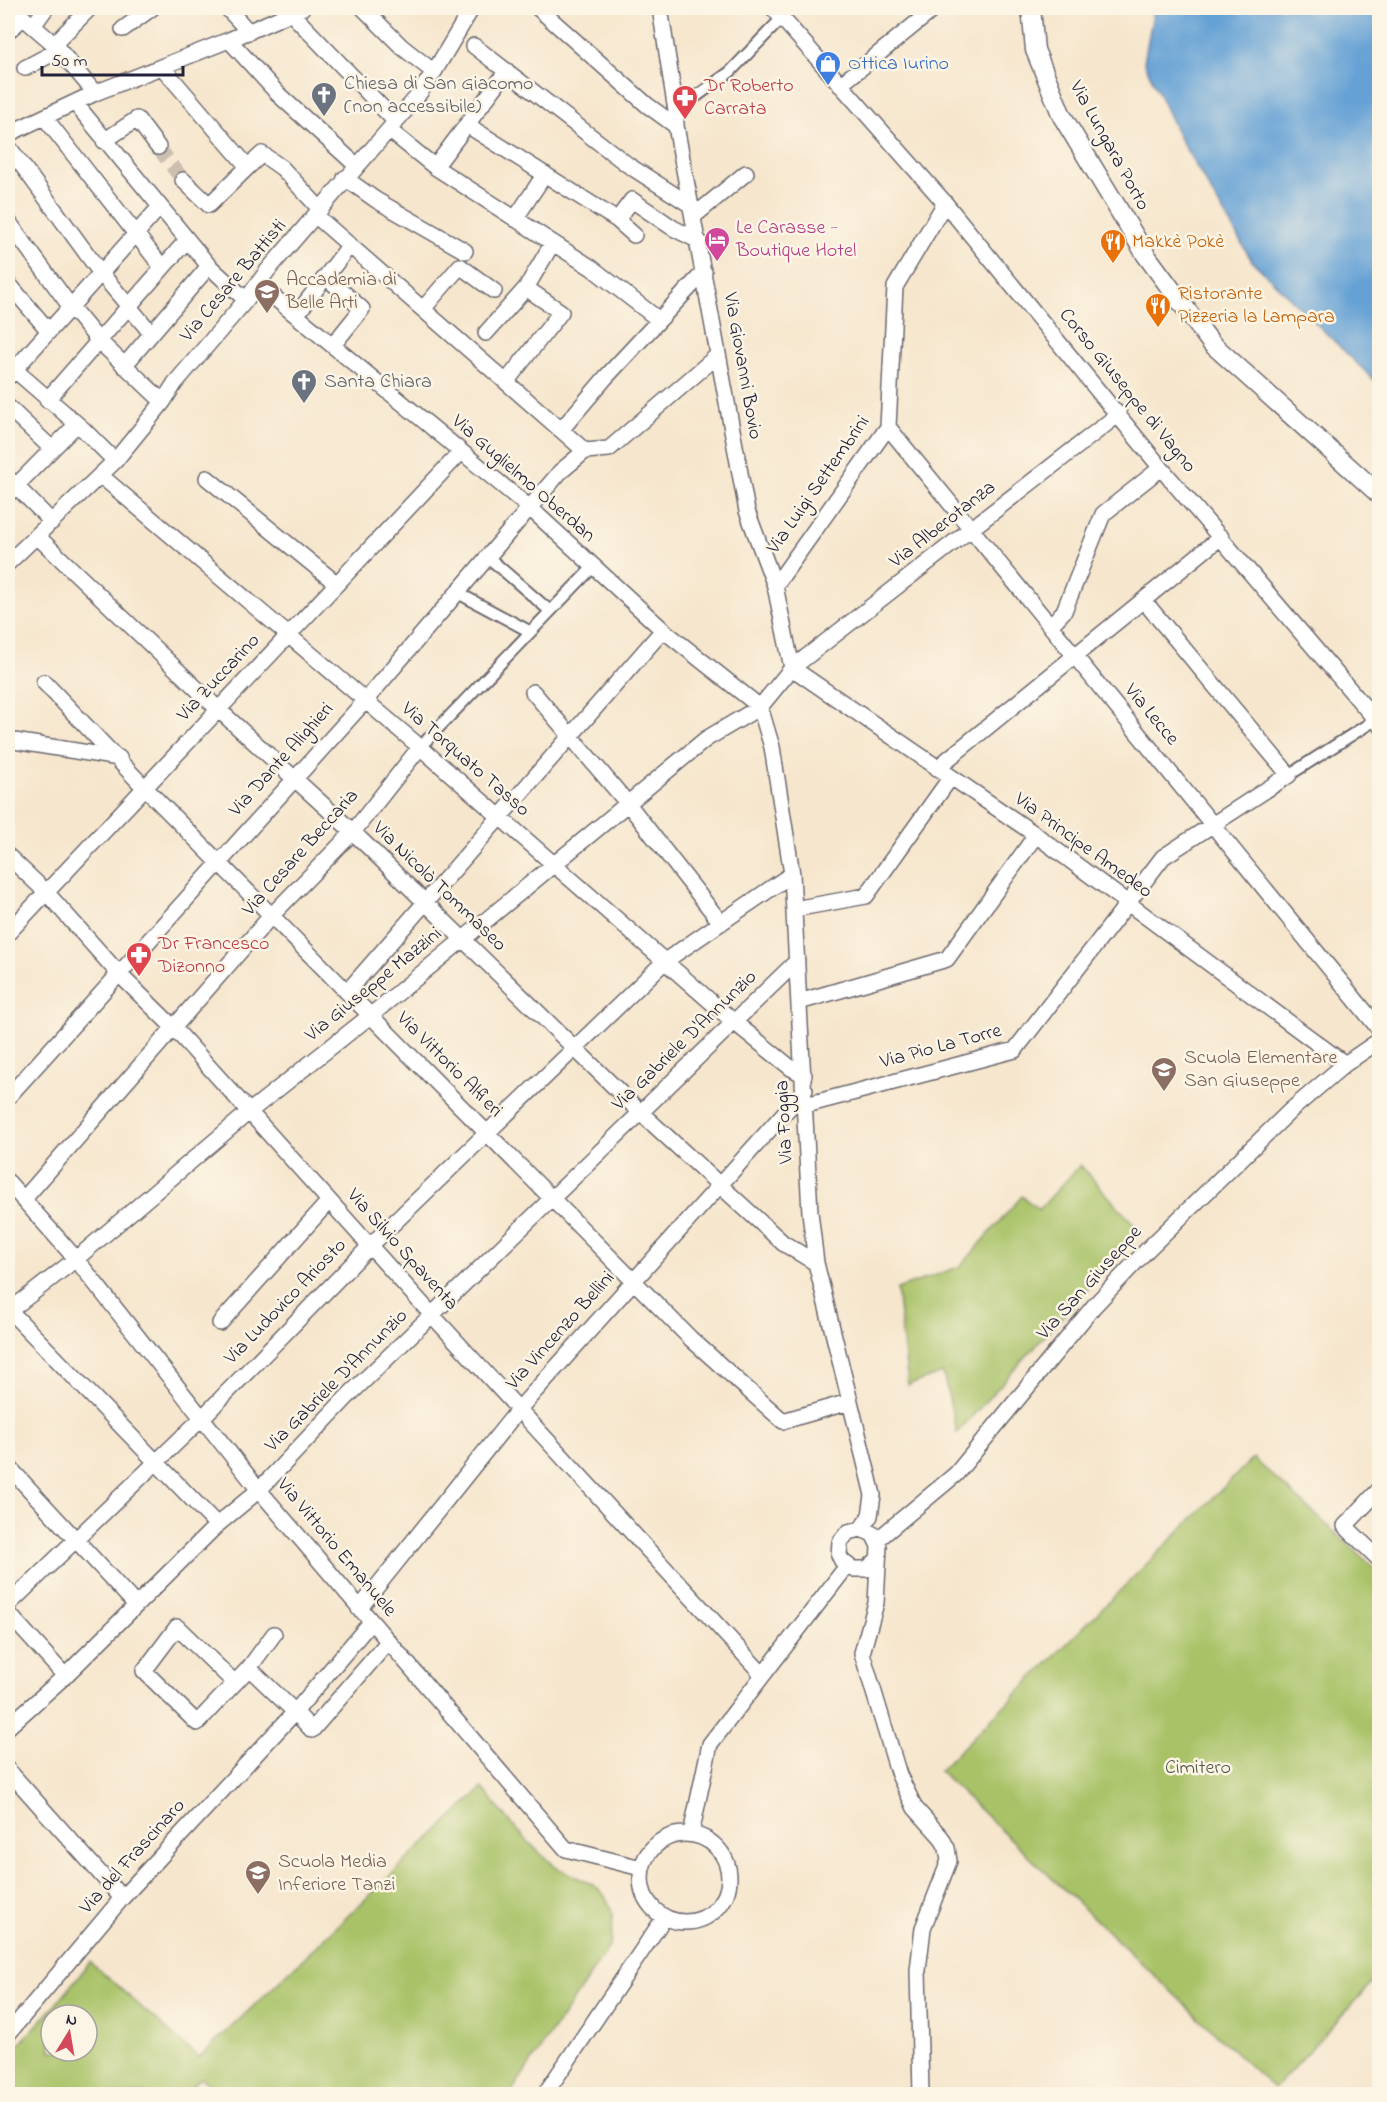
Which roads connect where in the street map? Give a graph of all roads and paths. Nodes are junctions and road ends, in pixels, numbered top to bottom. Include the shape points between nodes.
1 (46, 8) edge
2 (90, 8) edge
3 (152, 8) edge
4 (227, 8) edge
5 (363, 8) edge
6 (472, 8) edge
7 (538, 8) edge
8 (660, 8) edge
9 (935, 8) edge
10 (1031, 8) edge
11 (297, 10) edge
12 (777, 13) edge
13 (22, 17) edge
14 (123, 29) dead end
15 (8, 31) edge
16 (249, 32) junction
17 (464, 39) junction
18 (230, 40) junction
19 (57, 47) junction
20 (162, 67) junction
21 (25, 68) dead end
22 (507, 71) junction
23 (434, 72) junction
24 (840, 85) junction
25 (95, 93) junction
26 (75, 103) junction
27 (45, 118) junction
28 (676, 119) junction
29 (467, 125) junction
30 (393, 126) junction
31 (8, 134) edge
32 (104, 141) junction
33 (8, 146) edge
34 (158, 147) tunnel mouth
35 (356, 165) junction
36 (435, 166) junction
37 (248, 167) junction
38 (746, 173) dead end
39 (545, 174) junction
40 (345, 178) junction
41 (183, 180) tunnel mouth
42 (945, 203) junction
43 (159, 208) junction
44 (693, 211) junction
45 (318, 212) junction
46 (515, 219) junction
47 (617, 220) junction
48 (8, 221) edge
49 (135, 233) junction
50 (634, 235) dead end
51 (187, 240) junction
52 (699, 241) junction
53 (552, 244) junction
54 (350, 246) junction
55 (465, 251) dead end
56 (209, 266) junction
57 (162, 267) junction
58 (100, 272) junction
59 (704, 272) junction
60 (326, 277) junction
61 (8, 283) edge
62 (258, 284) junction
63 (526, 288) junction
64 (494, 291) dead end
65 (246, 300) junction
66 (70, 306) junction
67 (129, 306) junction
68 (423, 309) junction
69 (297, 314) junction
70 (659, 320) junction
71 (48, 330) junction
72 (151, 333) junction
73 (486, 333) dead end
74 (99, 340) junction
75 (333, 345) junction
76 (718, 355) junction
77 (124, 366) junction
78 (10, 370) edge
79 (506, 382) junction
80 (47, 400) junction
81 (164, 402) junction
82 (8, 407) edge
83 (1119, 414) junction
84 (76, 423) junction
85 (888, 427) junction
86 (561, 430) junction
87 (51, 448) junction
88 (585, 451) junction
89 (461, 452) junction
90 (115, 461) junction
91 (1161, 468) junction
92 (100, 475) junction
93 (207, 478) dead end
94 (10, 486) edge
95 (1380, 495) edge
96 (531, 509) junction
97 (52, 522) junction
98 (973, 528) junction
99 (37, 536) junction
100 (1221, 537) junction
101 (489, 558) junction
102 (9, 560) edge
103 (593, 567) junction
104 (337, 584) junction
105 (775, 586) junction
106 (458, 593) junction
107 (1144, 601) junction
108 (550, 611) junction
109 (1051, 625) junction
110 (663, 630) junction
111 (529, 631) junction
112 (287, 636) junction
113 (1076, 657) junction
114 (792, 668) junction
115 (44, 682) dead end
116 (532, 692) dead end
117 (365, 701) junction
118 (760, 706) junction
119 (219, 710) junction
120 (1378, 720) edge
121 (569, 736) junction
122 (8, 740) edge
123 (420, 747) junction
124 (119, 758) junction
125 (937, 768) junction
126 (1289, 775) junction
127 (295, 777) junction
128 (951, 777) junction
129 (144, 787) junction
130 (629, 805) junction
131 (500, 818) junction
132 (1213, 823) junction
133 (353, 832) junction
134 (1036, 836) junction
135 (8, 856) edge
136 (219, 861) junction
137 (552, 864) junction
138 (792, 874) junction
139 (45, 892) junction
140 (423, 902) junction
141 (1128, 904) junction
142 (794, 909) junction
143 (272, 916) junction
144 (721, 923) junction
145 (8, 933) edge
146 (463, 940) junction
147 (666, 961) junction
148 (797, 961) junction
149 (119, 974) junction
150 (347, 992) junction
151 (800, 1002) junction
152 (370, 1016) junction
153 (734, 1022) junction
154 (173, 1027) junction
155 (1380, 1030) edge
156 (1380, 1040) edge
157 (576, 1048) junction
158 (1345, 1064) junction
159 (804, 1075) junction
160 (8, 1096) edge
161 (805, 1098) junction
162 (249, 1111) junction
163 (641, 1113) junction
164 (489, 1134) junction
165 (8, 1182) edge
166 (720, 1186) junction
167 (551, 1197) junction
168 (23, 1200) junction
169 (329, 1201) junction
170 (371, 1245) junction
171 (76, 1259) junction
172 (816, 1263) junction
173 (634, 1281) junction
174 (8, 1311) edge
175 (432, 1315) junction
176 (220, 1323) dead end
177 (849, 1402) junction
178 (519, 1409) junction
179 (201, 1419) junction
180 (156, 1461) junction
181 (8, 1466) edge
182 (260, 1490) junction
183 (1380, 1490) edge
184 (217, 1525) junction
185 (861, 1529) junction
186 (74, 1539) junction
187 (877, 1539) junction
188 (877, 1560) junction
189 (1380, 1560) edge
190 (846, 1566) junction
191 (135, 1604) junction
192 (8, 1605) edge
193 (359, 1609) junction
194 (8, 1613) edge
195 (371, 1622) junction
196 (274, 1634) dead end
197 (388, 1642) junction
198 (249, 1668) junction
199 (763, 1675) junction
200 (65, 1676) junction
201 (235, 1683) junction
202 (295, 1712) junction
203 (8, 1727) edge
204 (8, 1770) edge
205 (691, 1834) junction
206 (641, 1868) junction
207 (122, 1898) junction
208 (664, 1918) junction
209 (8, 2034) edge
210 (545, 2094) edge
211 (921, 2094) edge

1 - 13 street
2 - 19 street
3 - 14 street
4 - 16 street
5 - 23 street
6 - 17 street, Via Cesare Battisti
7 - 28 street via 647,105
8 - 28 street, Via Giovanni Bovio
9 - 24 street
10 - 95 street, Via Lungara Porto via 1035,50 1062,116 1146,255 1211,343
11 - 16 street
11 - 30 street
12 - 24 street, Corso Giuseppe di Vagno
12 - 28 street via 730,72
13 - 15 street
13 - 19 street
16 - 18 street
17 - 22 street
17 - 23 street, Via Cesare Battisti
18 - 20 street
18 - 35 street via 280,96
19 - 21 street
19 - 25 street
20 - 25 street
20 - 37 street
22 - 29 street
22 - 44 street
23 - 30 street, Via Cesare Battisti
24 - 42 street, Corso Giuseppe di Vagno
25 - 26 street
26 - 27 street
26 - 32 street
27 - 31 street
27 - 49 street
28 - 44 street, Via Giovanni Bovio
29 - 36 street
29 - 39 street
30 - 35 street, Via Cesare Battisti
30 - 36 street
32 - 34 street via 137,119
32 - 43 street
33 - 58 street
35 - 40 street, Via Cesare Battisti
36 - 46 street
37 - 41 street via 208,205
37 - 45 street via 262,154 282,168
38 - 44 street
39 - 46 street
39 - 47 street
40 - 45 street, Via Cesare Battisti
40 - 55 street
42 - 83 street, Corso Giuseppe di Vagno
42 - 85 street, Via Luigi Settembrini via 895,287
43 - 49 street
43 - 51 street
44 - 52 street, Via Giovanni Bovio
45 - 54 street
45 - 62 street, Via Cesare Battisti
46 - 53 street
47 - 50 street
47 - 52 street via 632,200
48 - 66 street
49 - 57 street
49 - 58 street
51 - 56 street
51 - 57 street
52 - 59 street, Via Giovanni Bovio
53 - 63 street
53 - 70 street via 592,268
54 - 60 street
54 - 68 street
56 - 65 street
56 - 72 street
57 - 67 street
58 - 66 street
58 - 67 street
59 - 70 street
59 - 76 street, Via Giovanni Bovio
60 - 69 street
60 - 75 street via 362,309
61 - 71 street
62 - 65 street, Via Cesare Battisti
62 - 69 street, Via Guglielmo Oberdan
63 - 73 street
63 - 79 street via 561,312
64 - 68 street via 460,266
65 - 81 street, Via Cesare Battisti via 175,383
66 - 71 street
66 - 74 street
67 - 72 street
67 - 74 street
68 - 79 street
69 - 75 street, Via Guglielmo Oberdan
70 - 86 street
71 - 78 street
72 - 77 street
74 - 77 street
74 - 80 street
75 - 89 street, Via Guglielmo Oberdan
76 - 88 street via 609,449
76 - 105 street, Via Giovanni Bovio via 747,511
77 - 81 street
78 - 80 street
79 - 86 street
80 - 84 street
81 - 90 street, Via Cesare Battisti
82 - 87 street
83 - 91 street, Corso Giuseppe di Vagno
83 - 98 street, Via Alberotanza
84 - 87 street
84 - 90 street
85 - 98 street, Via Lecce
85 - 105 street, Via Luigi Settembrini
86 - 88 street
87 - 94 street
88 - 96 street, Via Dante Alighieri via 560,472
89 - 96 street, Via Guglielmo Oberdan
89 - 104 street, Via Zuccarino
90 - 92 street, Via Cesare Battisti
91 - 100 street, Corso Giuseppe di Vagno
91 - 109 street via 1103,514 1064,611
92 - 97 street, Via Cesare Battisti
92 - 112 street, Via Torquato Tasso
93 - 104 street
94 - 97 street
96 - 101 street, Via Dante Alighieri
96 - 103 street, Via Guglielmo Oberdan
97 - 99 street, Via Cesare Battisti
98 - 109 street, Via Lecce
98 - 114 street, Via Alberotanza
99 - 102 street, Via Cesare Battisti
99 - 119 street, Via Nicolò Tommaseo
100 - 107 street
100 - 120 street, Corso Giuseppe di Vagno
101 - 106 street, Via Dante Alighieri
101 - 108 street
103 - 108 street, Via Cesare Beccaria
103 - 110 street, Via Guglielmo Oberdan
104 - 112 street, Via Zuccarino
105 - 114 street, Via Giovanni Bovio
106 - 111 street
106 - 117 street, Via Dante Alighieri
107 - 113 street
107 - 126 street
108 - 111 street, Via Cesare Beccaria
109 - 113 street, Via Lecce
110 - 118 street, Via Guglielmo Oberdan
110 - 121 street
111 - 123 street, Via Cesare Beccaria
112 - 117 street, Via Torquato Tasso
112 - 119 street, Via Zuccarino
113 - 125 street
113 - 132 street, Via Lecce
114 - 118 street, Via Giuseppe Mazzini
114 - 125 street, Via Principe Amedeo
115 - 124 street, Via Vittorio Alfieri
116 - 121 street
117 - 123 street, Via Torquato Tasso
117 - 127 street, Via Dante Alighieri
118 - 130 street, Via Giuseppe Mazzini via 706,739
118 - 138 street, Via Foggia via 772,747
119 - 127 street, Via Nicolò Tommaseo
119 - 129 street, Via Zuccarino
120 - 126 street
121 - 130 street
121 - 131 street
122 - 124 street
123 - 131 street, Via Torquato Tasso
123 - 133 street, Via Cesare Beccaria
124 - 129 street, Via Vittorio Alfieri
125 - 128 street, Via Principe Amedeo
126 - 132 street, Via Pio La Torre
127 - 133 street, Via Nicolò Tommaseo
127 - 136 street, Via Dante Alighieri
128 - 134 street, Via Principe Amedeo
128 - 142 street via 866,896
129 - 136 street, Via Vittorio Alfieri
129 - 139 street, Via Zuccarino
130 - 137 street, Via Giuseppe Mazzini
130 - 144 street
131 - 137 street, Via Torquato Tasso
131 - 140 street
132 - 141 street, Via Pio La Torre via 1163,857
132 - 155 street, Via Lecce
133 - 140 street, Via Nicolò Tommaseo
133 - 143 street, Via Cesare Beccaria
134 - 141 street, Via Principe Amedeo
134 - 151 street via 947,959
135 - 139 street, Via Silvio Spaventa
136 - 143 street, Via Vittorio Alfieri
136 - 149 street, Via Dante Alighieri
137 - 146 street, Via Giuseppe Mazzini
137 - 147 street, Via Torquato Tasso
138 - 142 street, Via Foggia
138 - 144 street, Via Ludovico Ariosto
139 - 145 street, Via Zuccarino
139 - 149 street, Via Silvio Spaventa
140 - 146 street, Via Nicolò Tommaseo
140 - 150 street
141 - 158 street, Via Principe Amedeo
141 - 161 street, Via Pio La Torre via 1015,1050
142 - 148 street, Via Foggia
143 - 150 street, Via Vittorio Alfieri
143 - 154 street, Via Cesare Beccaria
144 - 147 street, Via Ludovico Ariosto
146 - 152 street, Via Giuseppe Mazzini
146 - 157 street, Via Nicolò Tommaseo
147 - 153 street, Via Torquato Tasso
147 - 157 street, Via Ludovico Ariosto
148 - 151 street, Via Foggia
148 - 153 street, Via Gabriele D'Annunzio
149 - 154 street, Via Silvio Spaventa
149 - 160 street, Via Dante Alighieri
150 - 152 street, Via Vittorio Alfieri
151 - 159 street, Via Foggia
152 - 162 street, Via Giuseppe Mazzini
152 - 164 street, Via Vittorio Alfieri
153 - 159 street, Via Torquato Tasso
153 - 163 street, Via Gabriele D'Annunzio
154 - 162 street, Via Silvio Spaventa
154 - 168 street, Via Cesare Beccaria
156 - 158 street, Via San Giuseppe
157 - 163 street, Via Nicolò Tommaseo
157 - 164 street, Via Ludovico Ariosto
158 - 187 street, Via San Giuseppe via 1290,1111 1147,1250 1094,1306 956,1474
159 - 161 street, Via Foggia
161 - 166 street, Via Vincenzo Bellini
161 - 172 street, Via Foggia
162 - 169 street, Via Silvio Spaventa
162 - 171 street, Via Giuseppe Mazzini
163 - 166 street, Via Nicolò Tommaseo
163 - 167 street, Via Gabriele D'Annunzio
164 - 167 street, Via Vittorio Alfieri
164 - 170 street, Via Ludovico Ariosto
165 - 168 street, Via Vittorio Emanuele
166 - 172 street, Via Nicolò Tommaseo via 783,1243
166 - 173 street, Via Vincenzo Bellini
167 - 173 street, Via Vittorio Alfieri
167 - 175 street, Via Gabriele D'Annunzio
168 - 171 street, Via Vittorio Emanuele
169 - 170 street, Via Silvio Spaventa
169 - 176 street
170 - 175 street, Via Silvio Spaventa
170 - 179 street, Via Ludovico Ariosto
171 - 174 street, Via Giuseppe Mazzini
171 - 179 street, Via Vittorio Emanuele
172 - 177 street, Via Foggia
173 - 177 street, Via Vittorio Alfieri via 691,1339 783,1421
173 - 178 street, Via Vincenzo Bellini
174 - 180 street
175 - 178 street, Via Silvio Spaventa
175 - 182 street, Via Gabriele D'Annunzio via 347,1397
177 - 185 street, Via Foggia via 873,1495 870,1516
178 - 193 street, Via Vincenzo Bellini
178 - 199 street, Via Silvio Spaventa
179 - 180 street, Via Ludovico Ariosto
179 - 182 street, Via Vittorio Emanuele
180 - 184 street
180 - 186 street, Via Ludovico Ariosto
181 - 186 street
182 - 184 street, Via Gabriele D'Annunzio
182 - 193 street, Via Vittorio Emanuele
183 - 189 street via 1345,1526
184 - 191 street, Via Gabriele D'Annunzio
185 - 187 street
185 - 190 street via 848,1532 840,1542 839,1555
186 - 191 street
186 - 192 street, Via Ludovico Ariosto
187 - 188 street
188 - 190 street via 867,1569
188 - 211 street via 876,1604 862,1653 867,1676 877,1697 899,1775 915,1808 941,1837 949,1861 923,1928 918,1970
190 - 199 street
191 - 200 street, Via Gabriele D'Annunzio
193 - 195 street, Via Vittorio Emanuele
194 - 200 street
195 - 197 street, Via Vittorio Emanuele
195 - 202 street, Via del Frascinaro
196 - 198 street
197 - 202 street via 312,1730
197 - 206 street, Via Vittorio Emanuele via 566,1849
198 - 201 street
198 - 202 street
199 - 205 street via 710,1744
200 - 203 street, Via Gabriele D'Annunzio
201 - 201 street via 197,1723 144,1671 177,1627
202 - 207 street, Via del Frascinaro
204 - 207 street
205 - 206 street via 678,1834 654,1845
205 - 208 street via 718,1848 730,1876 728,1892 709,1916 695,1922
206 - 208 street via 644,1897
207 - 209 street, Via del Frascinaro
208 - 210 street

